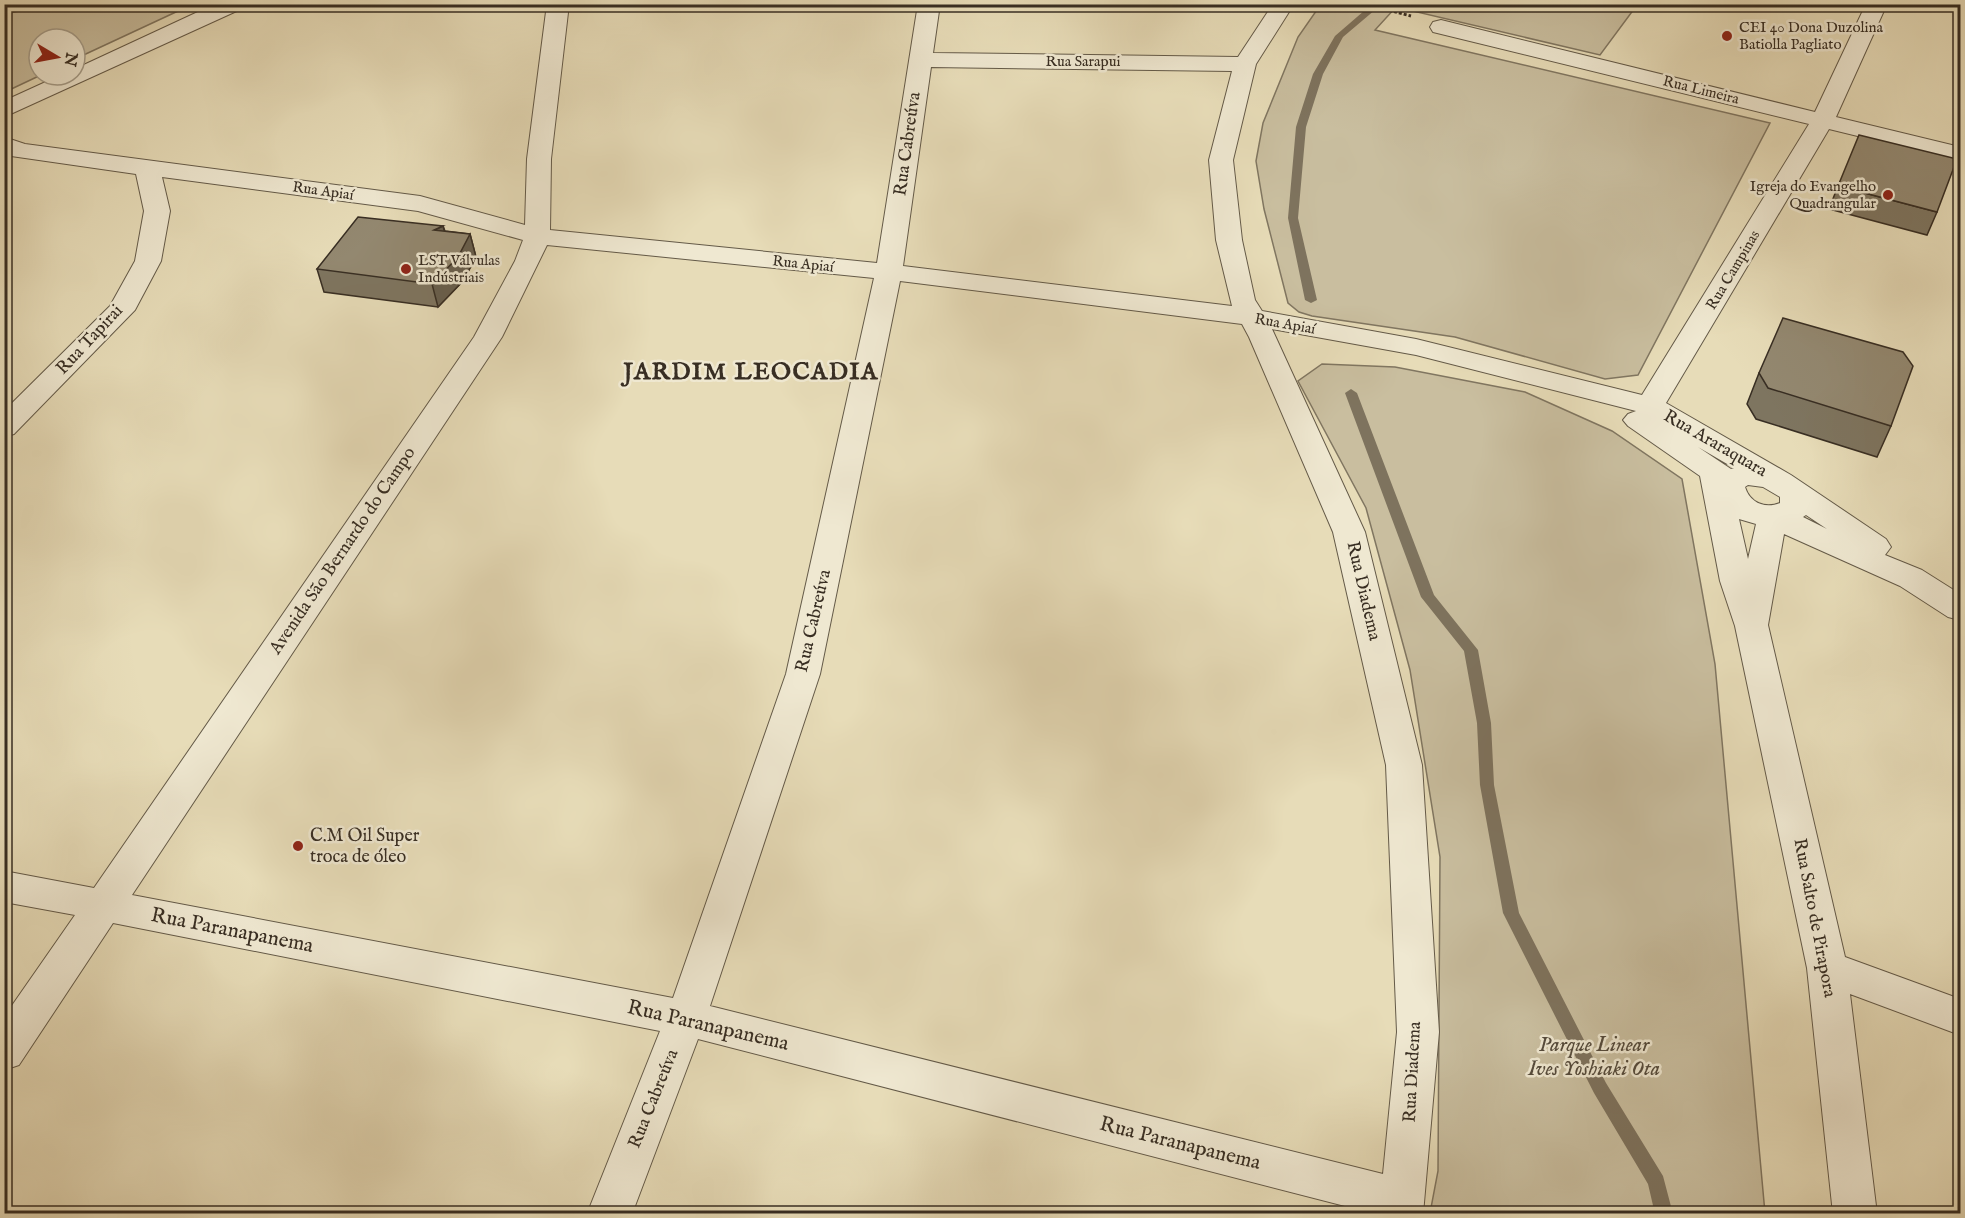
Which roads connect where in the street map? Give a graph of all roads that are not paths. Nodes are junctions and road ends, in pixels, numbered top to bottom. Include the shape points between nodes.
1 (232, 4) edge
2 (558, 4) edge
3 (928, 4) edge
4 (1284, 4) edge
5 (1877, 4) edge
6 (1441, 27) dead end
7 (921, 60) junction
8 (1245, 64) junction
9 (4, 110) edge
10 (1823, 120) junction
11 (4, 144) edge
12 (1960, 154) edge
13 (147, 167) junction
14 (537, 236) junction
15 (889, 272) junction
16 (1250, 317) junction
17 (1600, 392) junction
18 (1650, 406) junction
19 (4, 428) edge
20 (1659, 436) joint
21 (1722, 477) junction
22 (1784, 497) junction
23 (1960, 609) edge
24 (1752, 626) junction
25 (4, 886) edge
26 (103, 906) junction
27 (1827, 968) junction
28 (1960, 1017) edge
29 (686, 1018) junction
30 (4, 1052) edge
31 (1403, 1207) edge
32 (609, 1214) edge
33 (1855, 1214) edge

1 - 9 street
2 - 14 street, Avenida São Bernardo do Campo via 539,159
3 - 7 street, Rua Cabreúva
4 - 8 street, Rua Diadema
5 - 10 street, Rua Campinas
6 - 10 street, Rua Limeira
7 - 8 street, Rua Sarapui
7 - 15 street, Rua Cabreúva
8 - 16 street, Rua Diadema via 1221,160 1229,240 1242,300
10 - 12 street, Rua Limeira
10 - 18 street, Rua Campinas
11 - 13 street, Rua Apiaí via 20,151
13 - 14 street, Rua Apiaí via 420,204
13 - 19 street, Rua Tapirai via 157,211 148,261 121,310
14 - 15 street, Rua Apiaí
14 - 26 street, Avenida São Bernardo do Campo via 488,337
15 - 16 street, Rua Apiaí
15 - 29 street, Rua Cabreúva via 802,674
16 - 17 street, Rua Apiaí via 1416,347
16 - 31 street, Rua Diadema via 1263,337 1349,532 1404,765 1418,1032
17 - 18 street, Rua Apiaí
17 - 20 street, Rua Apiaí
18 - 22 street, Rua Araraquara
20 - 21 street, Rua Araraquara
21 - 22 street via 1759,475
21 - 24 street, Rua Salto de Pirapora via 1736,581
22 - 23 street, Rua Araraquara
22 - 24 street, Rua Salto de Pirapora via 1767,539
24 - 27 street, Rua Salto de Pirapora
25 - 26 street, Rua Paranapanema
26 - 29 street, Rua Paranapanema
26 - 30 street, Avenida São Bernardo do Campo
27 - 28 street
27 - 33 street, Rua Salto de Pirapora
29 - 31 street, Rua Paranapanema
29 - 32 street, Rua Cabreúva

